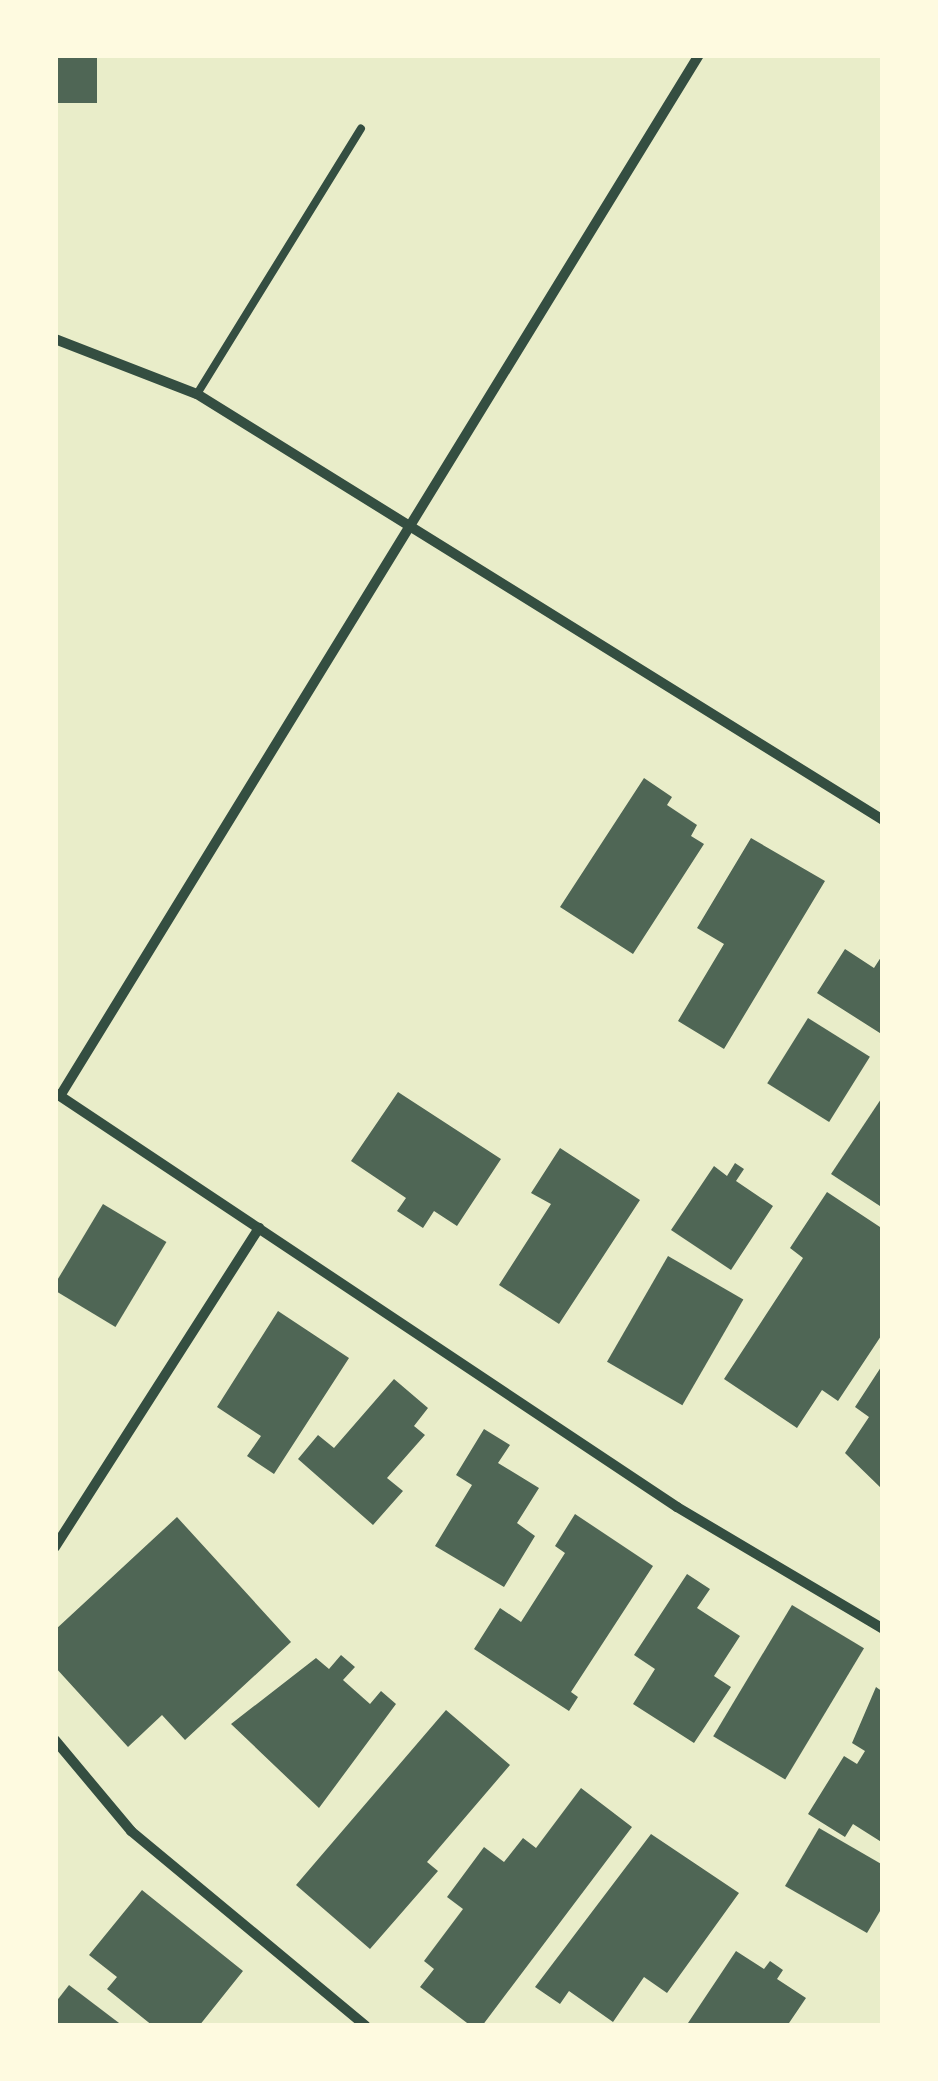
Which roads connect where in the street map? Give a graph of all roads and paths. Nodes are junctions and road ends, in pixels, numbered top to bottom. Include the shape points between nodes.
1 (699, 55) edge
2 (360, 128) dead end
3 (55, 339) edge
4 (197, 394) junction
5 (410, 526) junction
6 (883, 820) edge
7 (57, 1094) edge
8 (258, 1228) junction
9 (55, 1547) edge
10 (883, 1629) edge
11 (55, 1740) edge
12 (366, 2026) edge

1 - 5 street
2 - 4 lane
3 - 4 street
4 - 5 street
5 - 6 street
5 - 7 street
7 - 8 street
8 - 9 street
8 - 10 street via 678,1507
11 - 12 street via 131,1832

